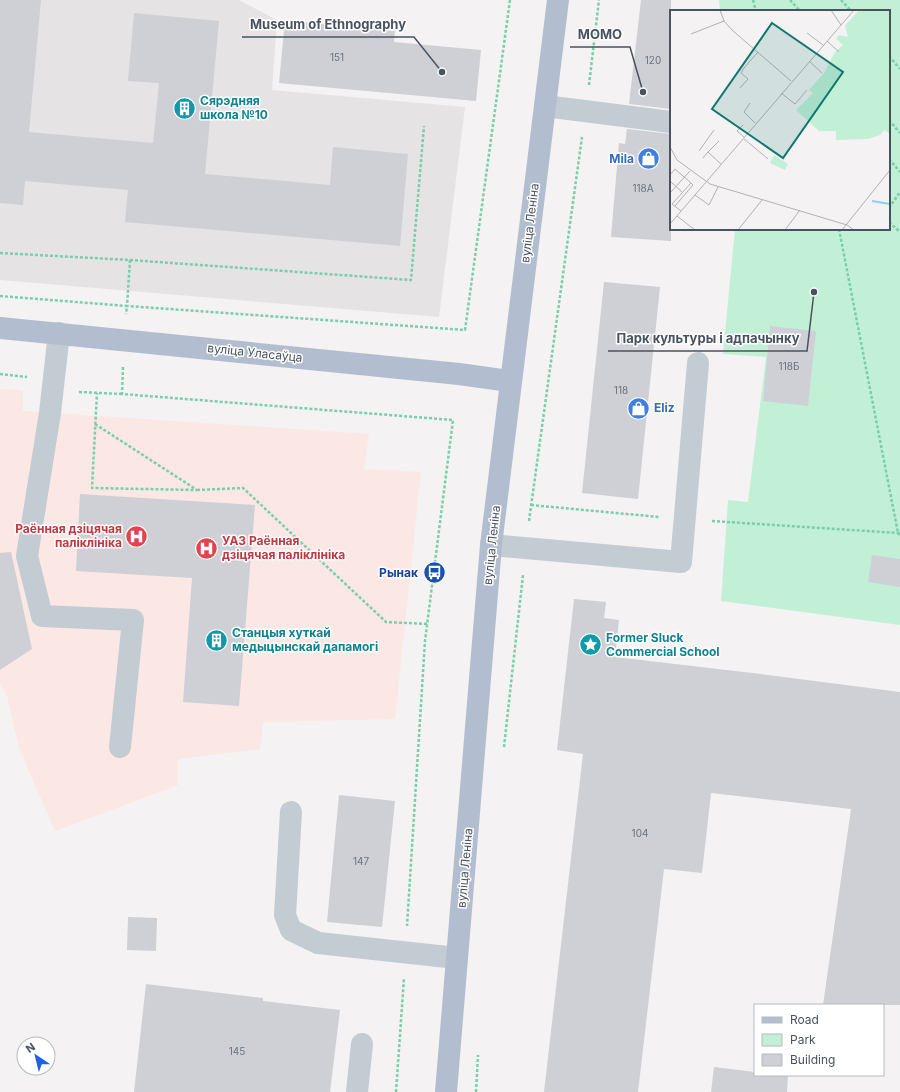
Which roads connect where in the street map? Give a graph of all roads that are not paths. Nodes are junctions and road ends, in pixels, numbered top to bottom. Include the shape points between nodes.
1 (558, 0) edge
2 (545, 106) junction
3 (670, 122) edge
4 (0, 328) edge
5 (59, 333) junction
6 (698, 363) dead end
7 (510, 381) junction
8 (491, 545) junction
9 (120, 747) dead end
10 (291, 812) dead end
11 (457, 958) junction
12 (362, 1044) dead end
13 (357, 1092) edge
14 (446, 1092) edge

1 - 2 main road, вуліца Леніна
2 - 3 lane
2 - 7 main road, вуліца Леніна
4 - 5 main road, вуліца Уласаўца
5 - 7 main road, вуліца Уласаўца
5 - 9 lane via 50,413 27,556 42,616 133,620
6 - 8 lane via 681,562
7 - 8 main road, вуліца Леніна
8 - 11 main road, вуліца Леніна
10 - 11 lane via 285,915 291,930 318,943
11 - 14 main road, вуліца Леніна
12 - 13 lane

